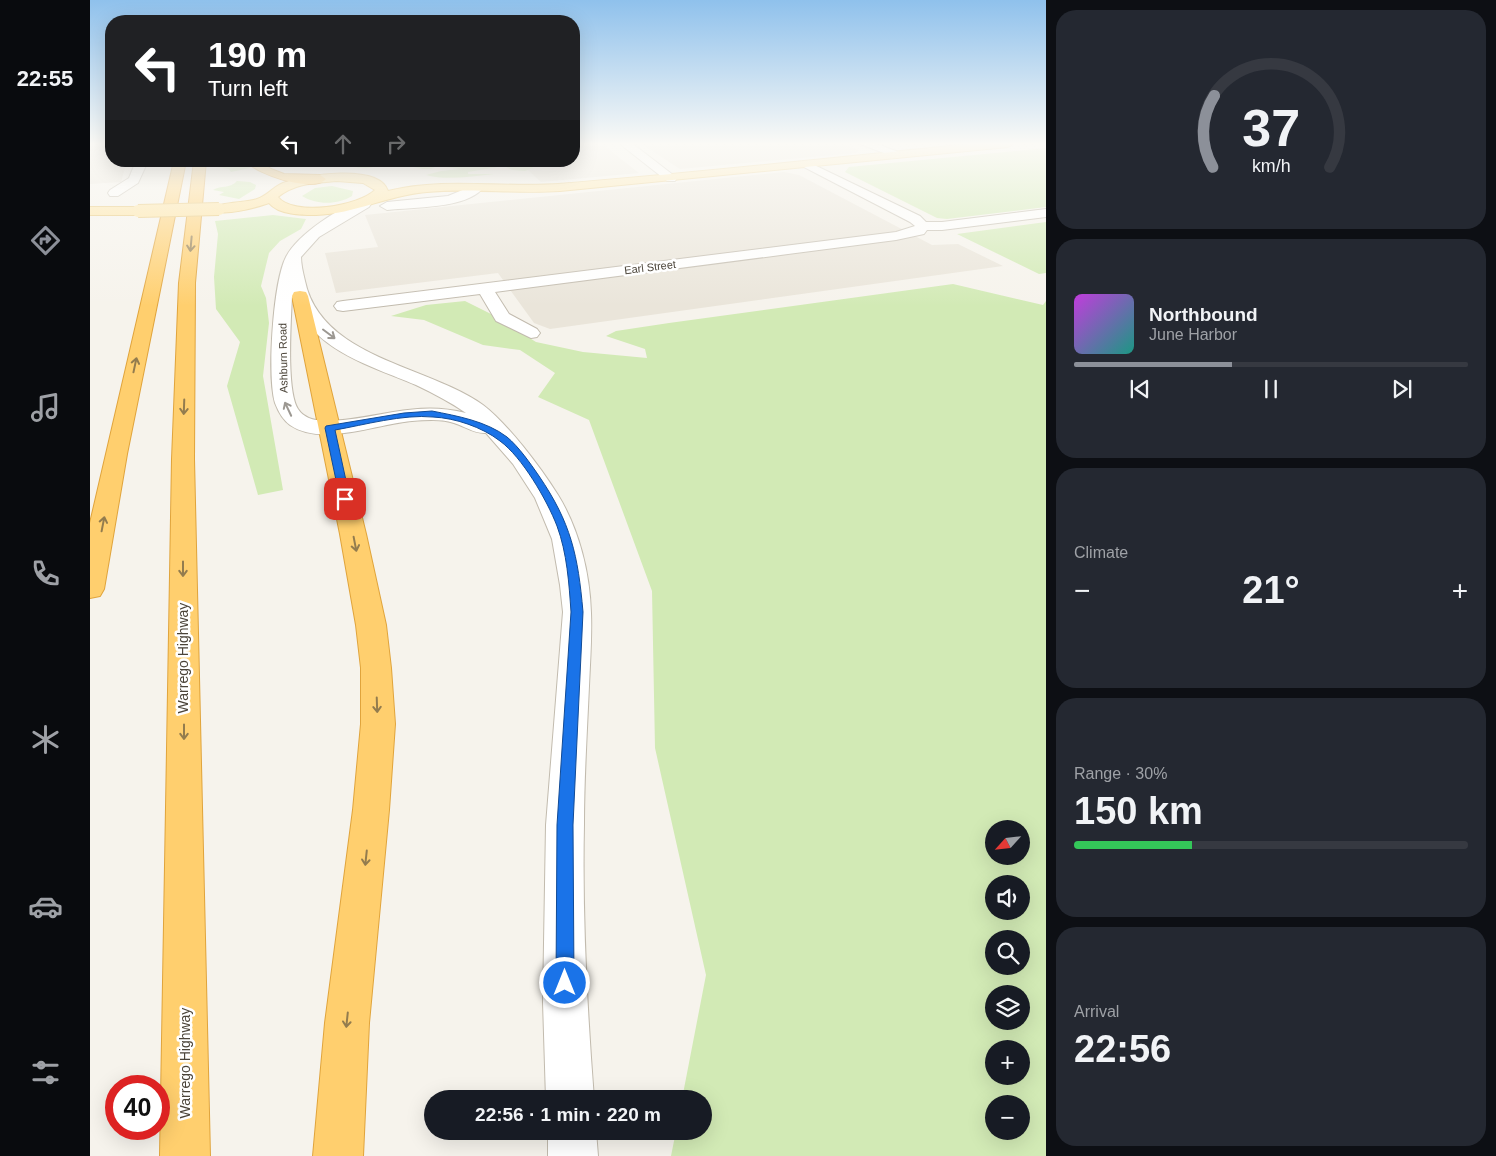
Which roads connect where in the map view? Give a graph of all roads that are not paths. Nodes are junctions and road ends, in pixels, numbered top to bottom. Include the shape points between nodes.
1 (172, 198) edge
2 (196, 198) edge
3 (268, 198) edge
4 (271, 198) edge
5 (374, 198) edge
6 (384, 198) edge
7 (456, 198) edge
8 (873, 198) edge
9 (368, 202) junction
10 (387, 206) dead end
11 (219, 209) junction
12 (301, 210) junction
13 (90, 211) edge
14 (1046, 213) edge
15 (923, 226) junction
16 (316, 231) junction
17 (293, 259) junction
18 (485, 288) junction
19 (300, 296) junction
20 (343, 306) dead end
21 (531, 333) dead end
22 (330, 428) junction
23 (504, 439) junction
24 (90, 589) edge
25 (570, 1090) edge
26 (572, 1140) edge
27 (185, 1156) edge
28 (338, 1156) edge
29 (573, 1156) edge

24 -> 1 highway
2 -> 27 highway, Warrego Highway via 187,283 183,459
3 - 11 main road
4 - 12 main road via 279,206
5 - 9 main road
6 - 9 main road
7 - 10 street
8 - 15 street
9 - 12 main road via 334,210
9 - 16 street, Ashburn Road
11 - 12 main road
11 - 13 main road, bridge
12 - 16 street via 318,218
14 - 15 street, Earl Street
15 - 18 street, Earl Street via 919,231 896,236
16 - 17 street, Ashburn Road
17 - 19 street, Ashburn Road
22 -> 17 street, Ashburn Road via 296,421 284,400 283,290
18 - 20 street, Earl Street via 377,309
18 - 21 street via 502,317
19 - 22 highway
19 -> 23 street, Ashburn Road via 313,319 331,336 360,354 423,381 471,407
22 - 23 street, Ashburn Road via 410,415 439,414 471,422
22 -> 28 highway via 371,625 378,724 347,1023
23 - 25 street, Ashburn Road via 527,465 552,503 567,542 575,583 577,612 565,825
26 - 29 street

